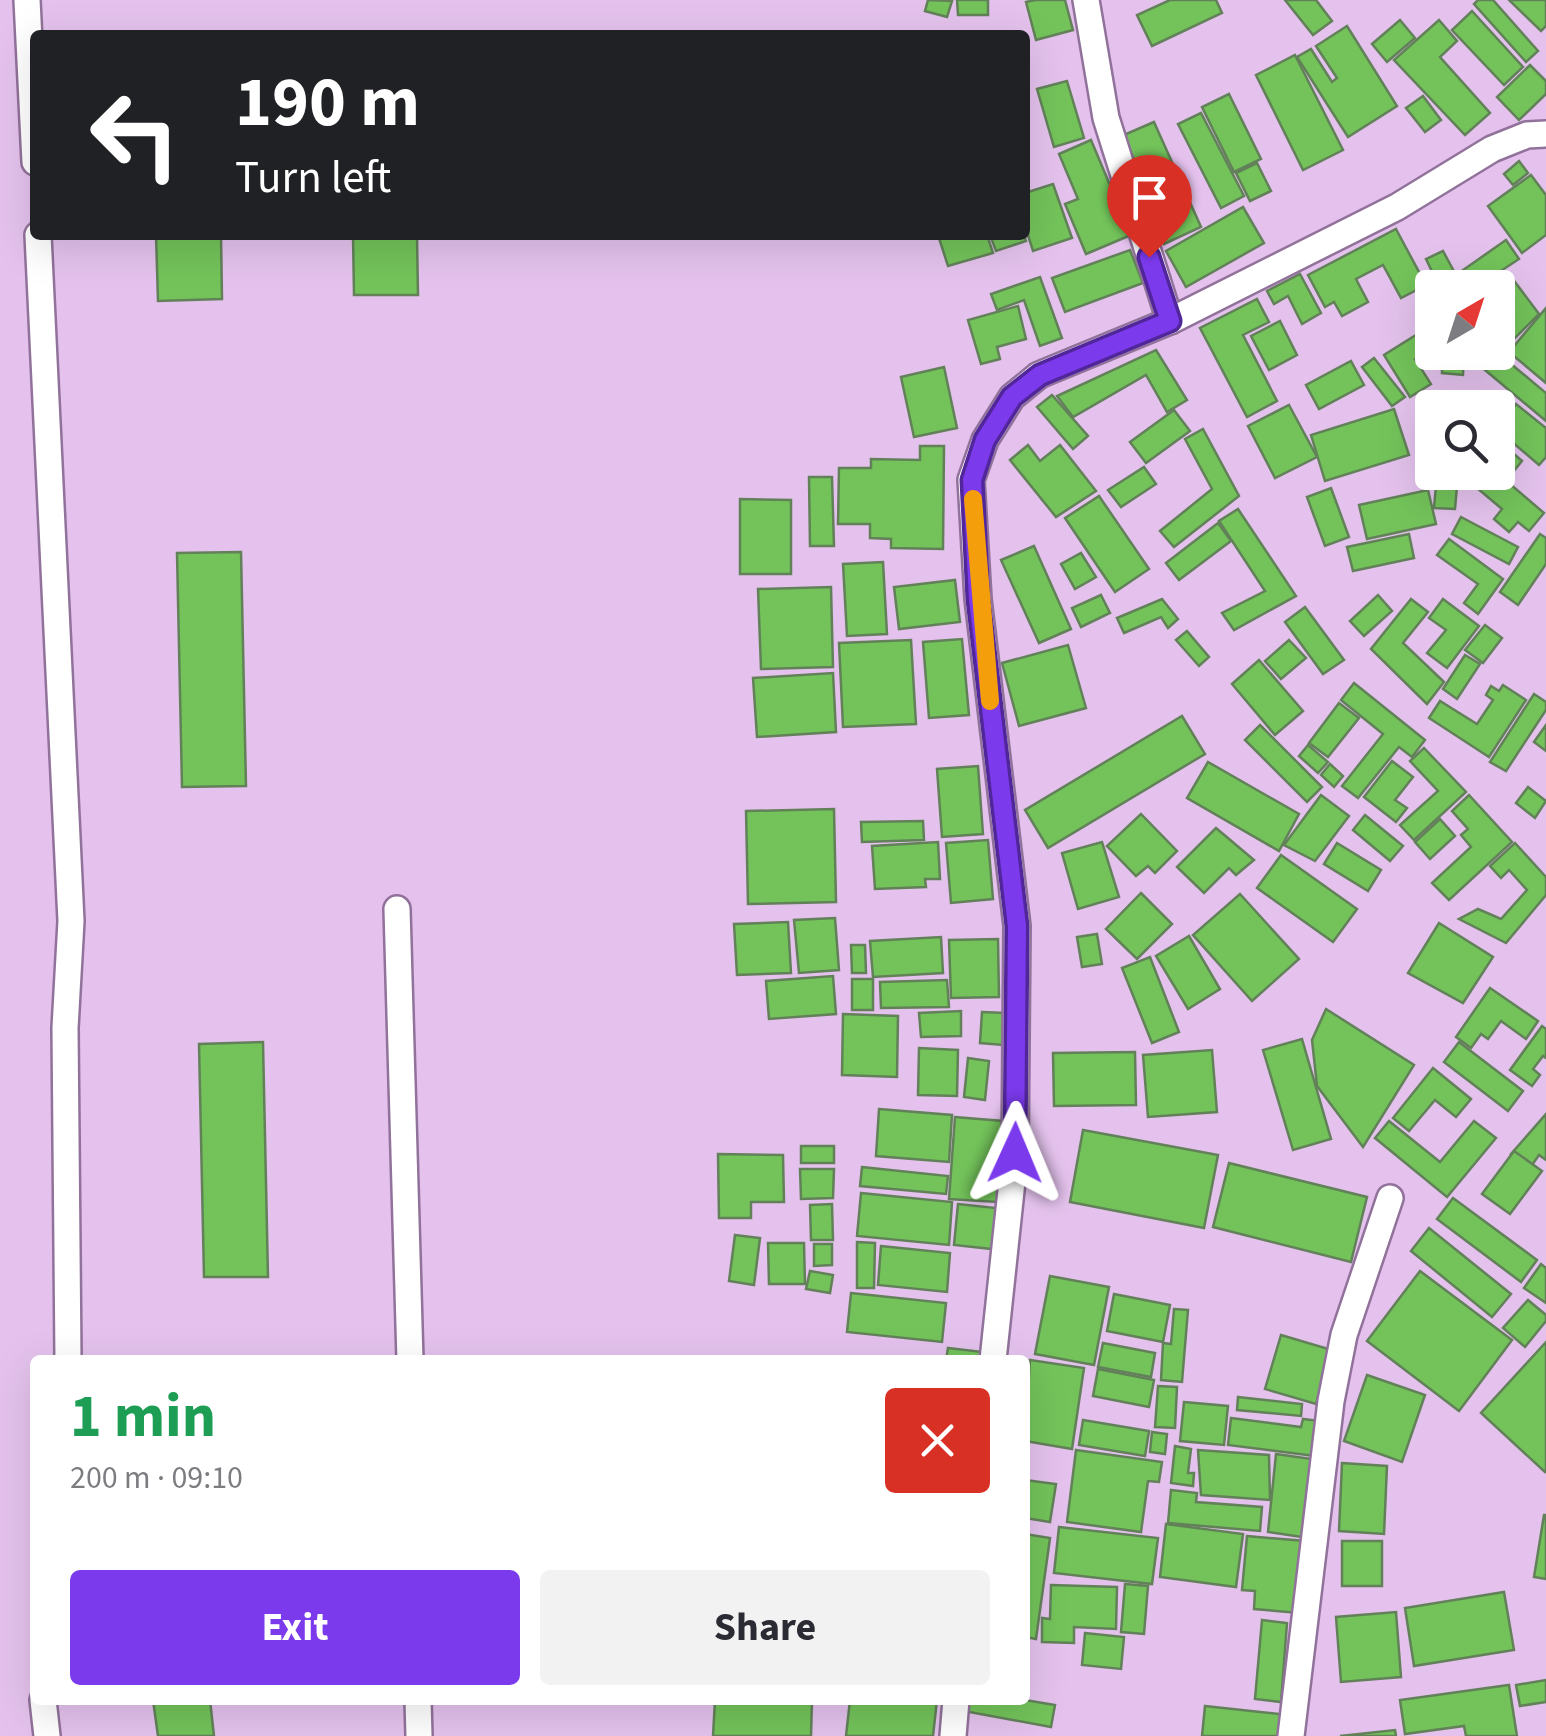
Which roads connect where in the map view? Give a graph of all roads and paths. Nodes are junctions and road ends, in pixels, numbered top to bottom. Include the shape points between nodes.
1 (27, 0) edge
2 (1086, 0) edge
3 (30, 61) edge
4 (1546, 134) edge
5 (38, 240) edge
6 (1170, 321) junction
7 (397, 909) dead end
8 (1390, 1198) dead end
9 (68, 1355) edge
10 (410, 1355) edge
11 (994, 1355) edge
12 (43, 1705) edge
13 (418, 1705) edge
14 (956, 1705) edge
15 (47, 1736) edge
16 (419, 1736) edge
17 (953, 1736) edge
18 (1291, 1736) edge

1 - 3 street
2 - 6 street via 1106,118
4 - 6 street via 1492,149 1397,207
5 - 9 street via 72,921 65,1028
6 - 11 street via 1040,375 1012,397 985,440 972,480 978,599 1017,926 1015,1153
7 - 10 street
8 - 18 street via 1344,1335 1331,1401
12 - 15 street
13 - 16 street
14 - 17 street

